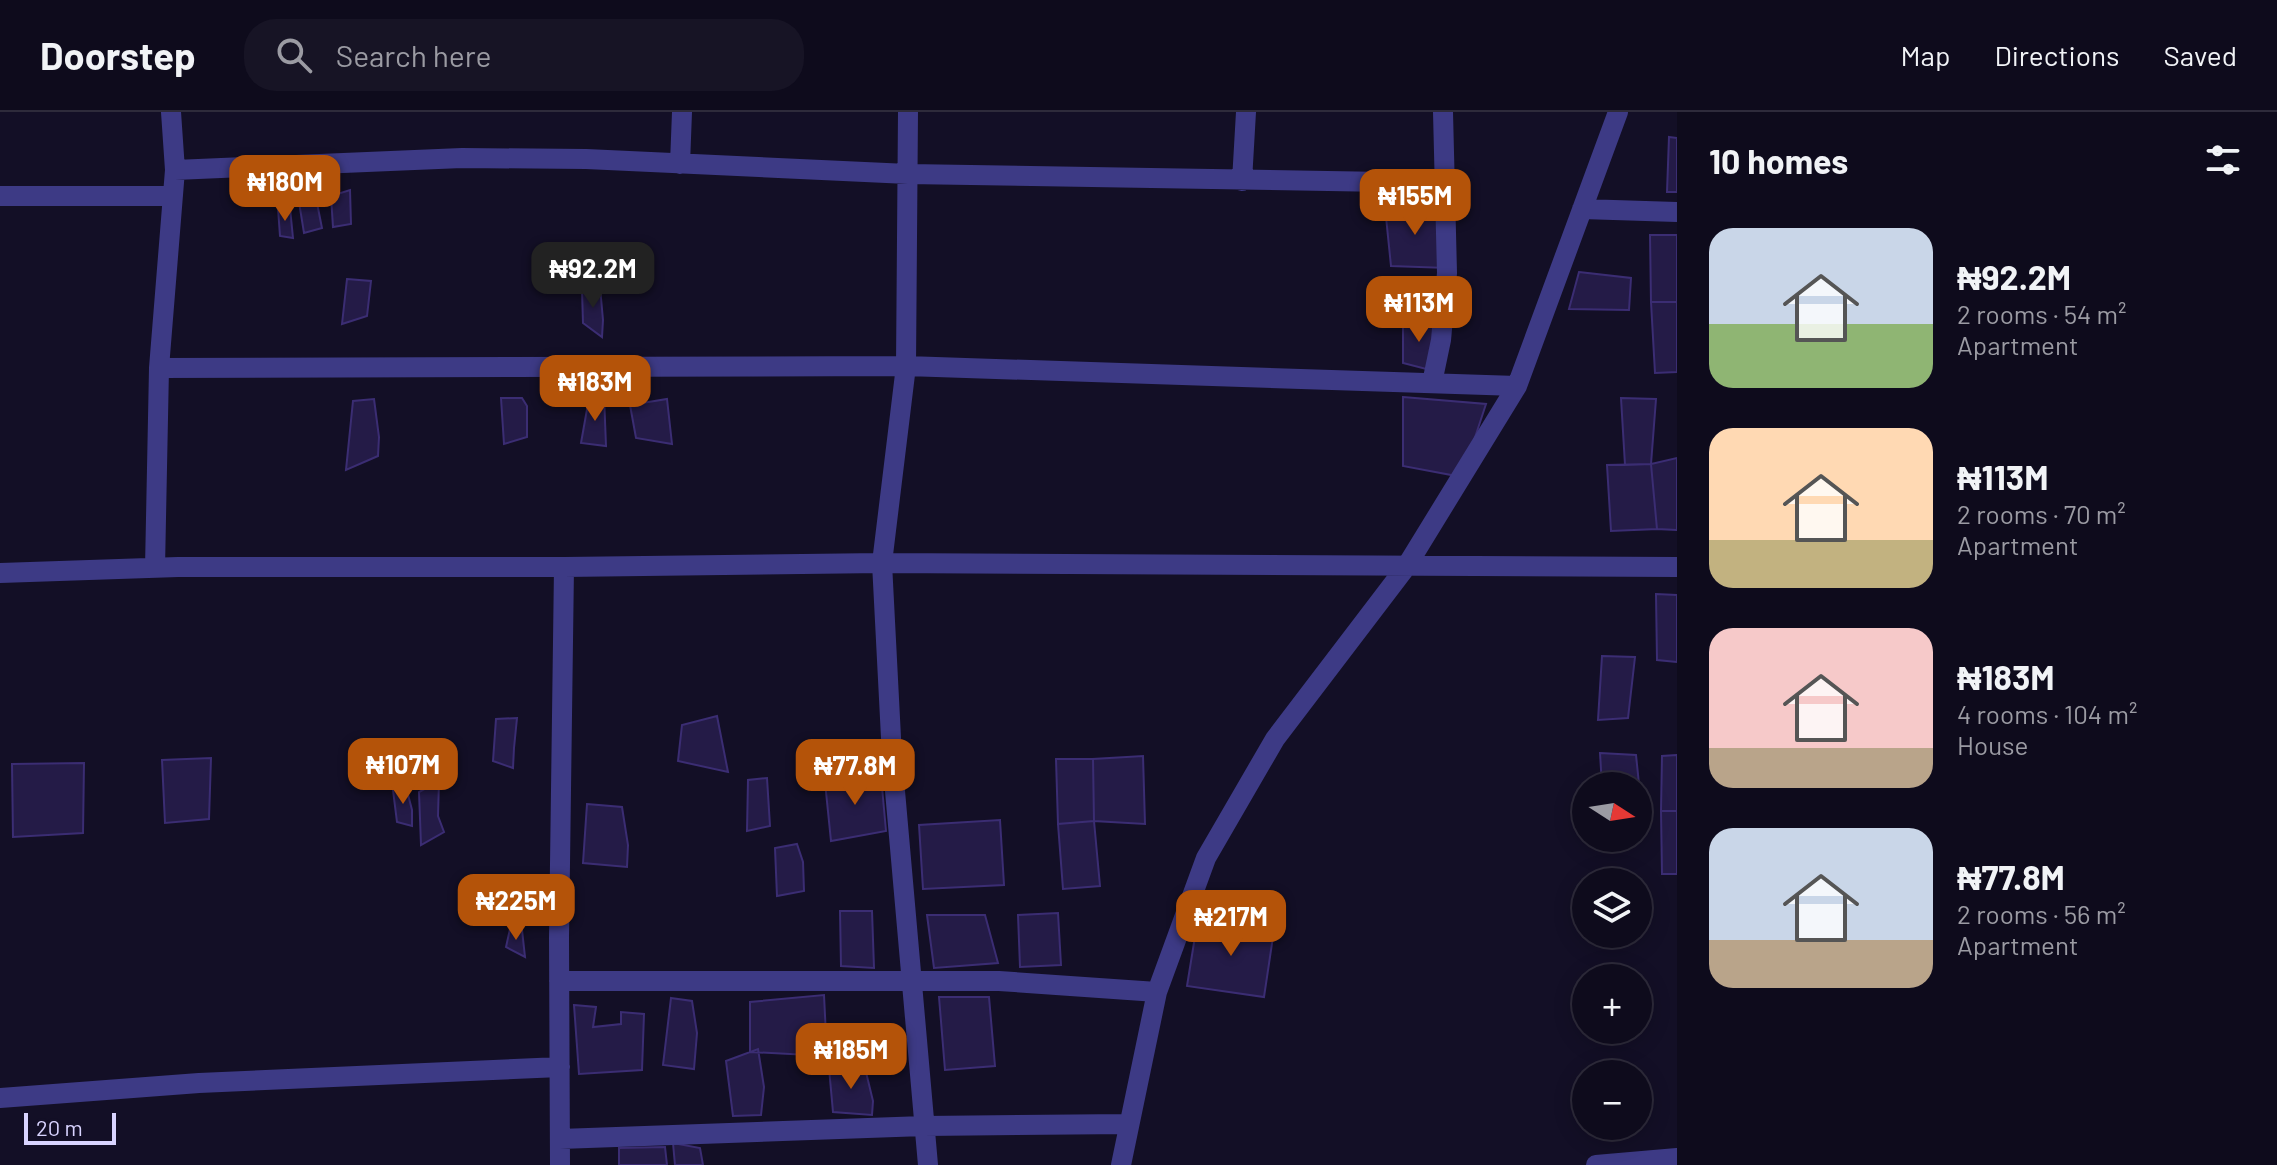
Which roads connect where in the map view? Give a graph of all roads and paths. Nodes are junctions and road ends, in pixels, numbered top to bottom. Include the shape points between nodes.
1 (171, 112) edge
2 (682, 112) edge
3 (908, 112) edge
4 (1246, 112) edge
5 (1443, 112) edge
6 (1618, 112) edge
7 (680, 164) junction
8 (175, 170) junction
9 (908, 174) junction
10 (1242, 181) junction
11 (1444, 183) junction
12 (0, 196) edge
13 (173, 196) junction
14 (1582, 209) junction
15 (1677, 212) edge
16 (906, 366) junction
17 (159, 368) junction
18 (1432, 383) junction
19 (1517, 386) junction
20 (882, 563) junction
21 (564, 567) junction
22 (1406, 567) junction
23 (1677, 567) edge
24 (155, 568) junction
25 (0, 573) edge
26 (559, 981) junction
27 (911, 981) junction
28 (1157, 992) junction
29 (560, 1067) junction
30 (0, 1098) edge
31 (1129, 1124) junction
32 (924, 1126) junction
33 (560, 1139) junction
34 (1677, 1158) edge
35 (560, 1165) edge
36 (928, 1165) edge
37 (1121, 1165) edge
38 (1596, 1165) edge

1 - 8 street
2 - 7 street
3 - 9 street
4 - 10 street
5 - 11 street
6 - 14 street
7 - 8 street via 462,158
7 - 9 street
8 - 13 street
9 - 10 street
9 - 16 street
10 - 11 street
11 - 18 street via 1447,273
12 - 13 street
13 - 17 street
14 - 15 street
14 - 19 street
16 - 17 street
16 - 18 street
16 - 20 street
17 - 24 street
18 - 19 street
19 - 22 street
20 - 21 street
20 - 22 street
20 - 27 street
21 - 24 street
21 - 26 street
22 - 23 street
22 - 28 street via 1259,766 1206,858
24 - 25 street
26 - 27 street
26 - 29 street
27 - 28 street
27 - 32 street
28 - 31 street
29 - 30 street
29 - 33 street
31 - 32 street
31 - 37 street
32 - 33 street
32 - 36 street
33 - 35 street
34 - 38 street

